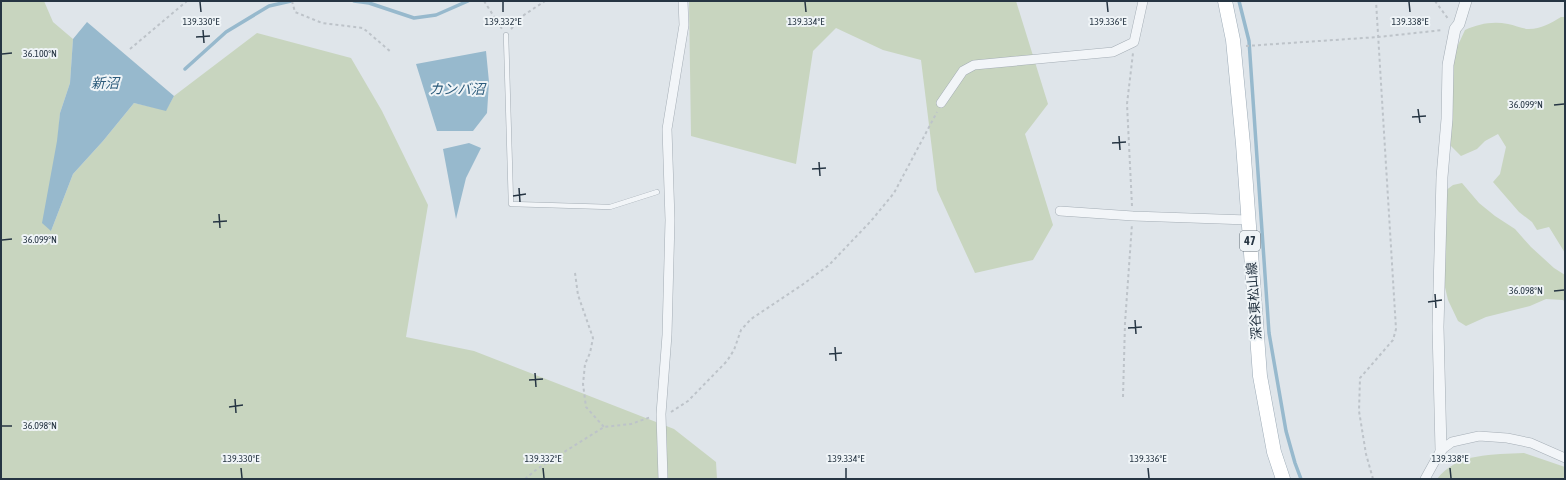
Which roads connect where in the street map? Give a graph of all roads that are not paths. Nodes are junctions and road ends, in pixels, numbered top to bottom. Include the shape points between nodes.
1 (683, 1) edge
2 (1143, 1) edge
3 (1225, 1) edge
4 (1466, 1) edge
5 (506, 35) road end
6 (941, 103) road end
7 (657, 192) dead end
8 (1060, 211) dead end
9 (1248, 220) junction
10 (1441, 450) junction
11 (1565, 458) edge
12 (663, 479) edge
13 (1283, 479) edge
14 (1425, 479) edge

1 - 12 street via 684,25 667,129 670,220 667,335 661,414
2 - 6 street via 1134,42 1113,52 974,65 963,71
3 - 9 main road, 深谷東松山線 / 47 via 1233,47
4 - 10 street via 1455,29 1448,65 1438,327
5 - 7 lane via 511,204 610,207
8 - 9 street
9 - 13 main road, 深谷東松山線 / 47 via 1260,376 1274,452
10 - 11 street via 1452,442 1479,436 1531,443
10 - 14 street

